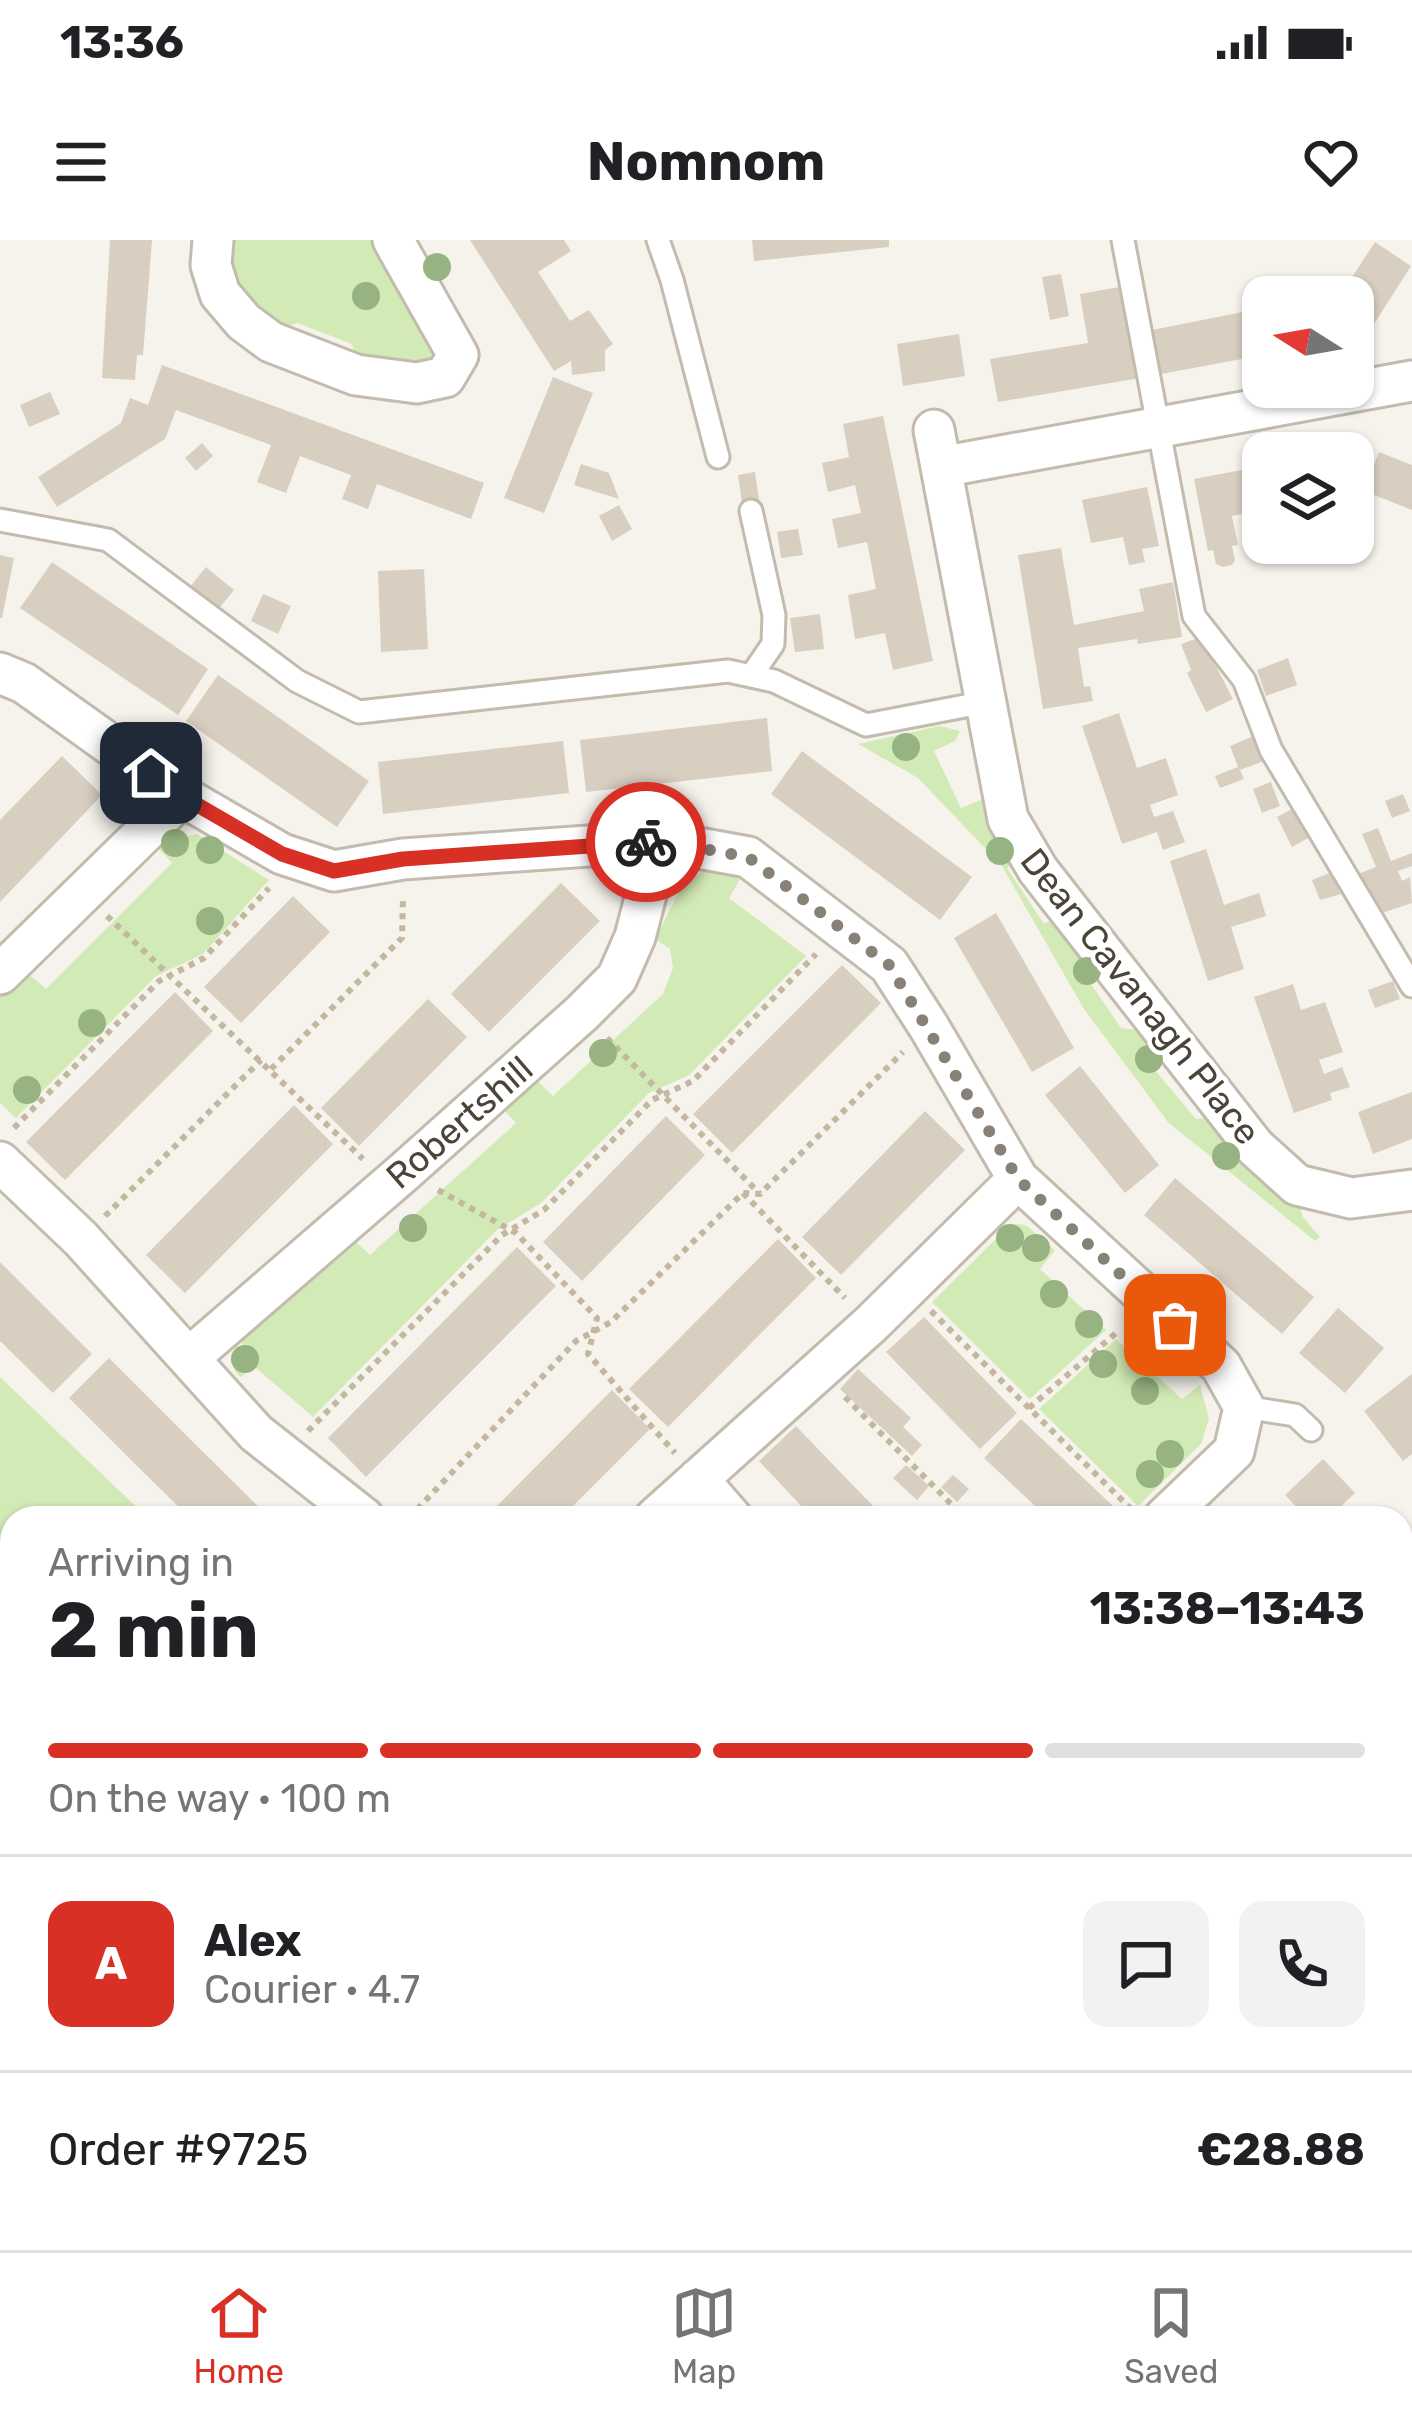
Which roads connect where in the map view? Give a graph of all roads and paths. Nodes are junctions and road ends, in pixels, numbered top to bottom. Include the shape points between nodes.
1 (213, 240) edge
2 (393, 240) edge
3 (658, 240) edge
4 (1123, 240) edge
5 (1412, 381) edge
6 (1159, 426) junction
7 (718, 457) dead end
8 (751, 511) dead end
9 (0, 520) edge
10 (0, 673) edge
11 (751, 676) junction
12 (986, 702) junction
13 (182, 796) junction
14 (660, 841) junction
15 (296, 858) junction
16 (403, 859) junction
17 (83, 892) junction
18 (841, 928) junction
19 (0, 974) edge
20 (171, 975) junction
21 (1412, 986) edge
22 (582, 1013) junction
23 (929, 1027) junction
24 (261, 1060) junction
25 (271, 1069) junction
26 (663, 1095) junction
27 (0, 1142) edge
28 (0, 1162) edge
29 (396, 1178) junction
30 (1018, 1179) junction
31 (1412, 1190) edge
32 (742, 1193) junction
33 (760, 1194) junction
34 (511, 1230) junction
35 (81, 1240) junction
36 (908, 1288) junction
37 (871, 1324) junction
38 (592, 1333) junction
39 (1116, 1333) dead end
40 (190, 1357) junction
41 (819, 1371) junction
42 (1244, 1407) junction
43 (1029, 1408) junction
44 (1311, 1430) dead end
45 (284, 1455) junction
46 (698, 1479) junction
47 (349, 1506) edge
48 (420, 1506) edge
49 (668, 1506) edge
50 (722, 1506) edge
51 (953, 1506) edge
52 (1129, 1506) edge
53 (1177, 1506) edge

1 - 2 street via 220,294 271,342 356,375 417,383 445,377 458,355
3 - 7 lane
4 - 6 lane
5 - 6 street, Dean Cavanagh Place
6 - 12 street, Dean Cavanagh Place via 938,449
6 - 21 lane via 1194,616 1244,680 1271,750
8 - 11 lane via 774,615 773,644
9 - 11 lane via 108,540 297,681 358,712 728,671
10 - 13 street
11 - 12 lane via 866,725
12 - 31 street, Dean Cavanagh Place via 1008,819 1038,870 1255,1147 1297,1185 1352,1198
13 - 15 street
13 - 17 street
14 - 16 street
14 - 18 street via 748,857
14 - 22 street, Robertshill via 617,978
15 - 16 street via 334,871
15 - 20 path via 204,958
16 - 25 path via 402,938
17 - 19 street
17 - 20 path
18 - 23 street via 889,965
18 - 26 path via 693,1081
20 - 24 path
20 - 27 path
22 - 26 path
22 - 29 street, Robertshill
23 - 30 street
23 - 33 path
24 - 25 path
24 - 35 path
25 - 29 path
26 - 33 path
26 - 34 path via 544,1210
28 - 35 street
29 - 34 path
29 - 40 street, Robertshill
30 - 36 street
30 - 42 street via 1221,1366
32 - 33 path
32 - 37 path
32 - 38 path
34 - 38 path via 597,1318
34 - 45 path
35 - 40 street
36 - 37 street
36 - 43 path
37 - 41 street
38 - 46 path via 588,1354
38 - 48 path
39 - 43 path
40 - 45 street
41 - 46 street
41 - 51 path
42 - 44 lane via 1295,1414
42 - 53 street via 1234,1451
43 - 52 path
45 - 47 street
46 - 49 street
46 - 50 street

